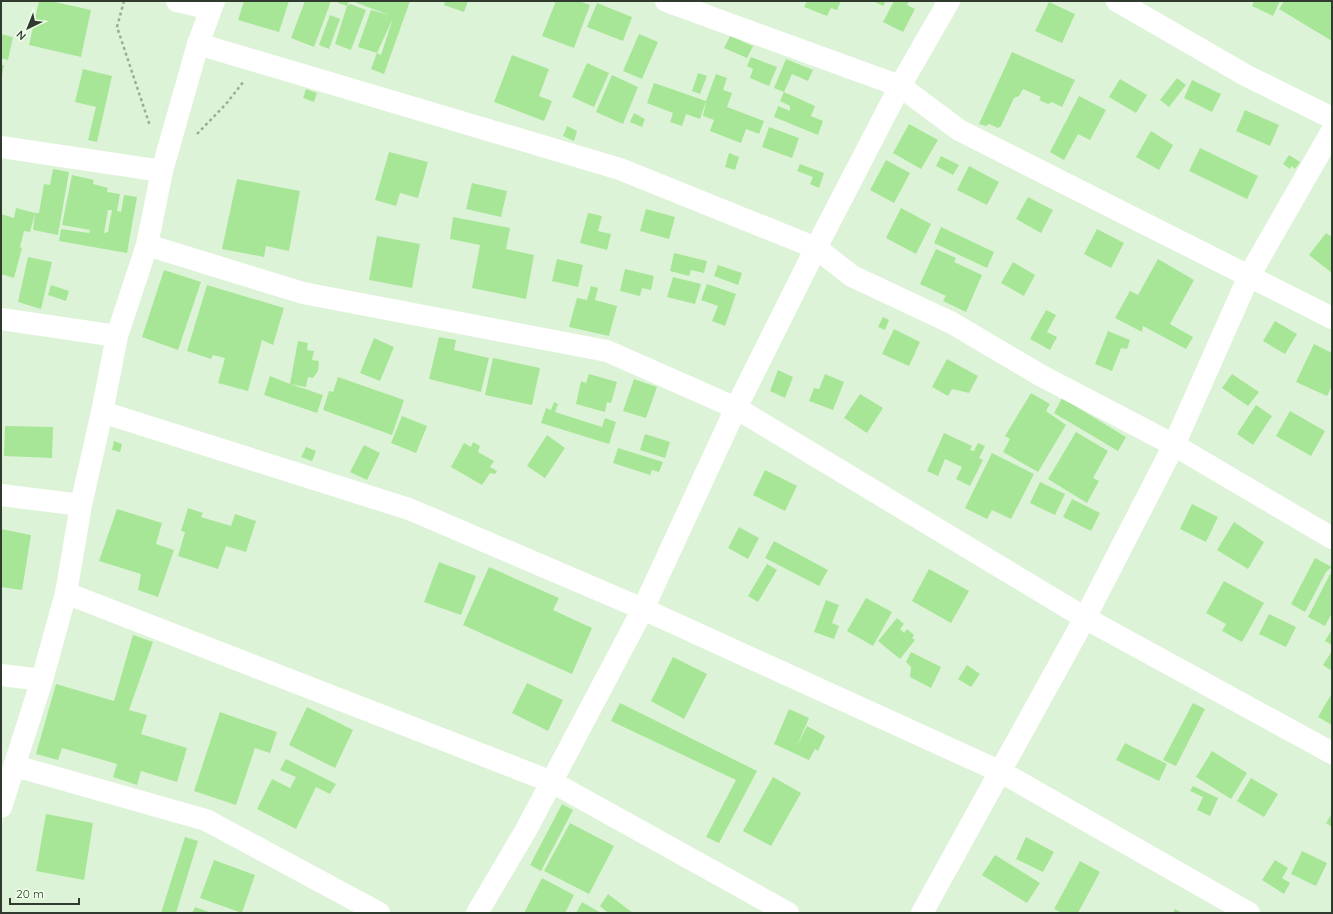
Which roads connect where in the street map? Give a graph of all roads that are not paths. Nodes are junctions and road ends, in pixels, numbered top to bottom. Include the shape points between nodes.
1 (177, 1) edge
2 (666, 1) edge
3 (949, 1) edge
4 (1117, 1) edge
5 (212, 5) edge
6 (198, 44) junction
7 (900, 86) junction
8 (1332, 118) edge
9 (1332, 131) edge
10 (1, 147) edge
11 (162, 171) junction
12 (147, 245) junction
13 (816, 248) junction
14 (1249, 276) junction
15 (1332, 318) edge
16 (1, 319) edge
17 (117, 336) junction
18 (736, 408) junction
19 (102, 412) junction
20 (1174, 446) junction
21 (1, 495) edge
22 (81, 505) junction
23 (1332, 538) edge
24 (66, 593) junction
25 (643, 609) junction
26 (1085, 618) junction
27 (1, 675) edge
28 (42, 680) junction
29 (1332, 753) edge
30 (15, 766) junction
31 (1000, 772) junction
32 (552, 782) junction
33 (1, 807) edge
34 (379, 913) edge
35 (477, 913) edge
36 (788, 913) edge
37 (922, 913) edge
38 (1249, 913) edge

1 - 5 street
2 - 7 street
3 - 7 street
4 - 8 street via 1247,76
5 - 6 street
6 - 11 street
6 - 13 street via 620,169
7 - 13 street
7 - 14 street via 959,130
9 - 14 street
10 - 11 street
11 - 12 street
12 - 17 street
12 - 18 street via 303,293 607,351
13 - 18 street
13 - 20 street via 852,276 952,323 1040,375
14 - 15 street
14 - 20 street
16 - 17 street
17 - 19 street
18 - 25 street
18 - 26 street
19 - 22 street
19 - 25 street via 409,509
20 - 23 street
20 - 26 street
21 - 22 street
22 - 24 street
24 - 28 street
24 - 32 street
25 - 31 street
25 - 32 street
26 - 29 street
26 - 31 street
27 - 28 street
28 - 30 street
30 - 33 street
30 - 34 street via 206,820
31 - 37 street
31 - 38 street
32 - 35 street
32 - 36 street

